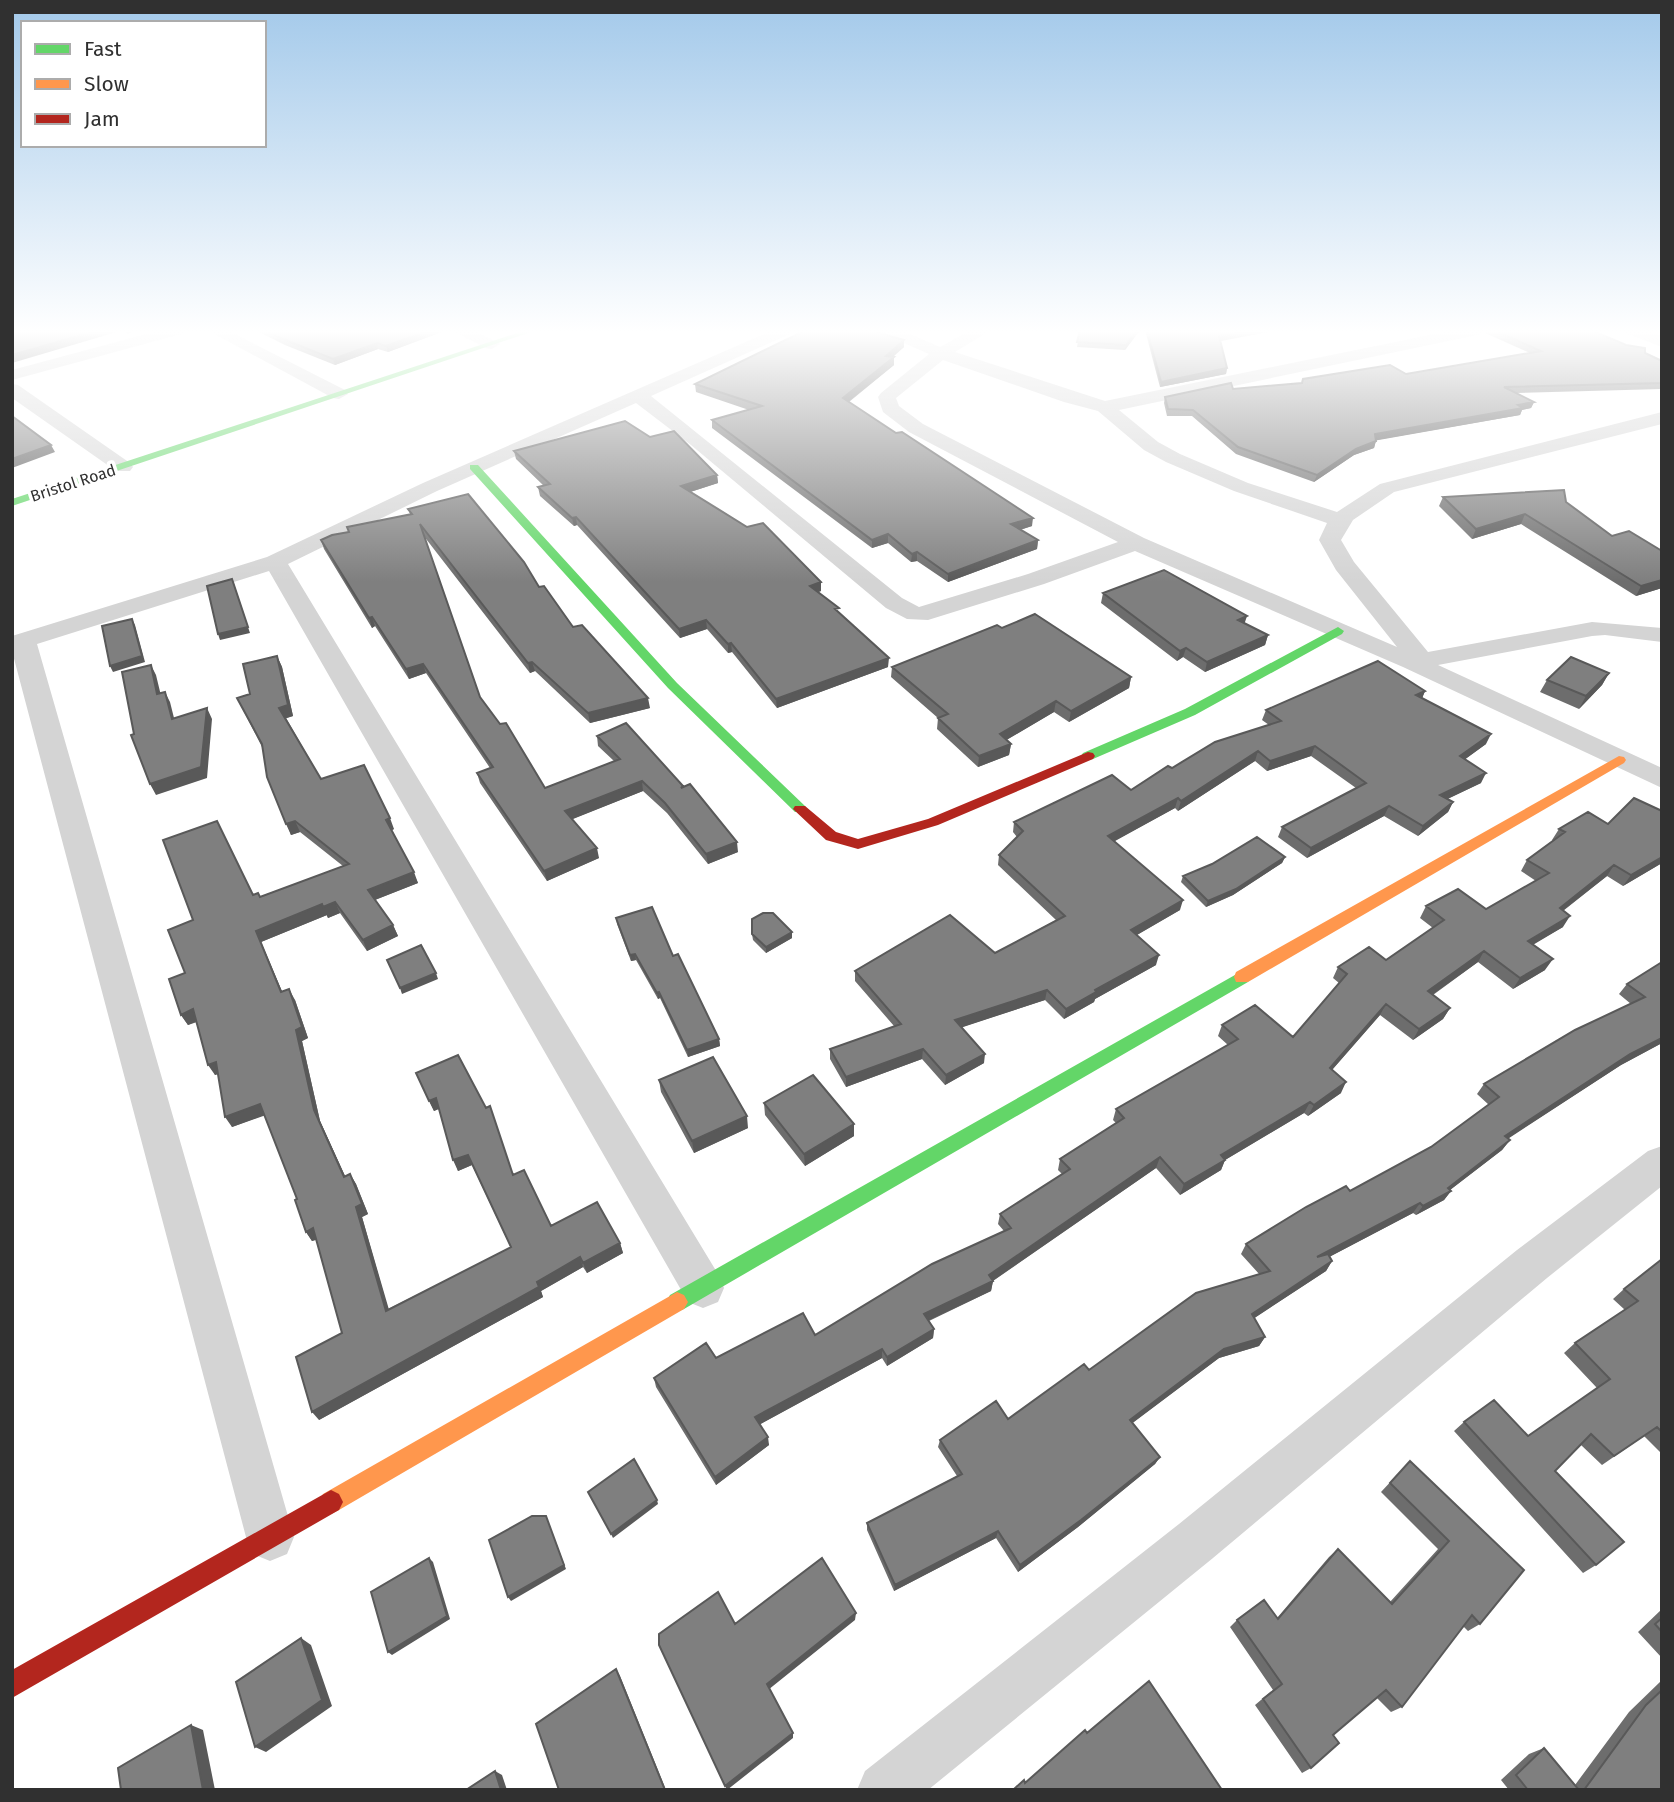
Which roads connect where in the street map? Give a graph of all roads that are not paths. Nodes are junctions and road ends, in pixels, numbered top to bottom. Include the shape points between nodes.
1 (48, 414) edge
2 (280, 414) edge
3 (597, 414) edge
4 (663, 414) edge
5 (898, 414) edge
6 (1113, 414) edge
7 (1662, 418) edge
8 (123, 467) junction
9 (474, 467) junction
10 (12, 503) edge
11 (1342, 522) junction
12 (1136, 543) junction
13 (275, 562) junction
14 (1338, 631) junction
15 (1662, 635) edge
16 (18, 642) edge
17 (1417, 662) junction
18 (1619, 760) junction
19 (1662, 779) edge
20 (1662, 1163) edge
21 (703, 1288) junction
22 (270, 1537) junction
23 (12, 1685) edge
24 (884, 1790) edge

1 - 8 street
2 - 8 street, Bristol Road
3 - 9 street
4 - 12 street via 894,603 915,614 1037,579
5 - 12 street via 916,428
6 - 11 street via 1150,446 1173,458
7 - 11 street via 1388,488 1363,502
8 - 10 street, Bristol Road
9 - 13 street
9 - 14 street via 611,620 762,775 831,836 850,844 933,822 1006,793 1191,712
11 - 17 street via 1332,531 1336,554
12 - 14 street
13 - 16 street
13 - 21 street
14 - 17 street
15 - 17 street via 1592,629
16 - 22 street
17 - 18 street
18 - 19 street
18 - 21 street
20 - 24 street
21 - 22 street
22 - 23 street

